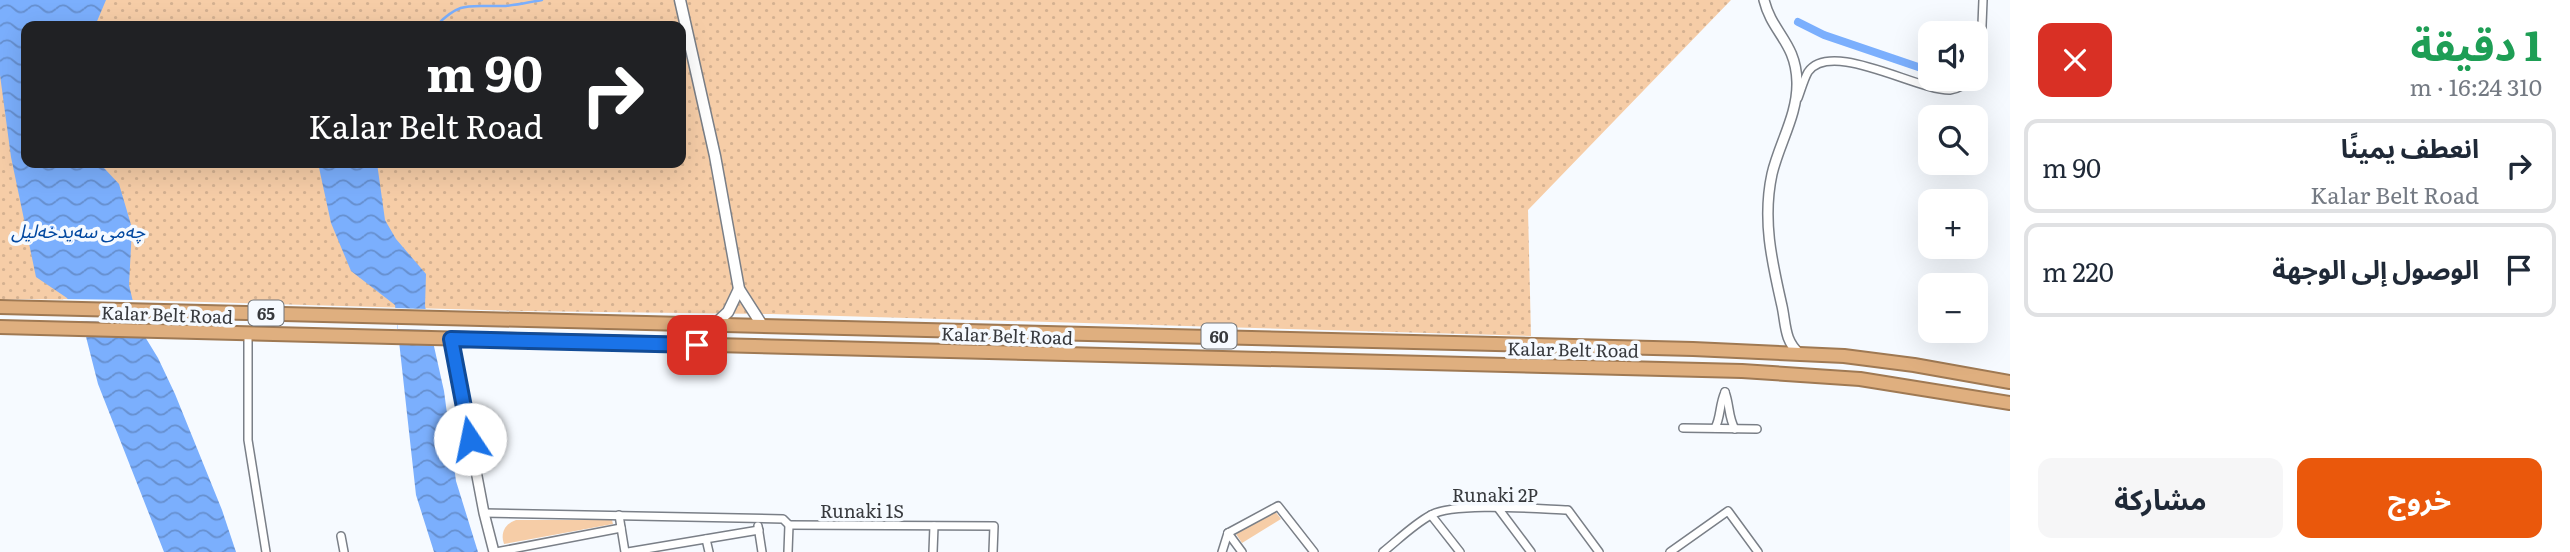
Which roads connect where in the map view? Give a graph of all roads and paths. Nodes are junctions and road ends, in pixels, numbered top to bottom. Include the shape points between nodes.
1 (680, 0) edge
2 (1764, 0) edge
3 (1983, 0) edge
4 (685, 21) edge
5 (1982, 21) edge
6 (686, 26) edge
7 (1918, 81) edge
8 (1797, 100) junction
9 (739, 289) junction
10 (0, 307) edge
11 (425, 316) joint
12 (715, 324) junction
13 (762, 325) junction
14 (0, 327) edge
15 (1785, 331) junction
16 (248, 333) junction
17 (1142, 335) junction
18 (446, 339) junction
19 (1770, 353) junction
20 (1800, 354) junction
21 (1142, 356) junction
22 (1844, 356) junction
23 (1840, 376) junction
24 (2010, 382) edge
25 (2010, 403) edge
26 (1683, 428) dead end
27 (1715, 428) junction
28 (1735, 429) junction
29 (1757, 429) dead end
30 (1498, 508) junction
31 (484, 513) junction
32 (619, 515) junction
33 (1431, 515) junction
34 (757, 518) junction
35 (789, 525) junction
36 (934, 526) junction
37 (621, 528) junction
38 (759, 530) junction
39 (1228, 533) junction
40 (341, 536) dead end
41 (706, 539) junction
42 (676, 548) edge
43 (266, 552) edge
44 (344, 552) edge
45 (495, 552) edge
46 (627, 552) edge
47 (709, 552) edge
48 (762, 552) edge
49 (788, 552) edge
50 (933, 552) edge
51 (993, 552) edge
52 (1222, 552) edge
53 (1242, 552) edge
54 (1314, 552) edge
55 (1384, 552) edge
56 (1460, 552) edge
57 (1531, 552) edge
58 (1599, 552) edge
59 (1670, 552) edge
60 (1758, 552) edge

1 - 4 main road
2 - 8 street via 1796,65
3 - 5 street
6 - 9 main road
7 - 8 street via 1834,61 1809,71
8 - 15 street via 1772,175 1768,208 1769,247
9 - 12 main road
9 - 13 main road
10 - 11 highway, Kalar Belt Road / 65
11 - 12 highway, Kalar Belt Road / 60
12 - 13 highway, Kalar Belt Road / 60
13 - 17 highway, Kalar Belt Road / 60
14 - 16 highway, Kalar Belt Road / 60
15 - 19 street
15 - 20 street
16 - 18 highway, Kalar Belt Road / 60
16 - 43 street via 248,440
17 - 19 highway, Kalar Belt Road / 60
17 - 21 highway via 1137,346
18 - 21 highway, Kalar Belt Road / 60
18 - 31 street
19 - 20 highway, Kalar Belt Road / 60
20 - 22 highway, Kalar Belt Road / 60
21 - 23 highway, Kalar Belt Road / 60
22 - 23 highway via 1851,367
22 - 24 highway, Kalar Belt Road / 60
23 - 25 highway, Kalar Belt Road / 60
26 - 27 street
27 - 28 street
27 - 28 street via 1725,392
28 - 29 street
30 - 33 street, Runaki 2P
30 - 57 street
30 - 58 street, Runaki 2P via 1568,510
31 - 32 street, Runaki 1S
31 - 45 street
32 - 34 street, Runaki 1S
32 - 37 street
33 - 55 street, Runaki 2P
33 - 56 street
34 - 35 street, Runaki 1S via 783,519
34 - 38 street
35 - 36 street, Runaki 1S
35 - 49 street
36 - 50 street
36 - 51 street, Runaki 1S via 993,526
37 - 45 street
37 - 46 street
38 - 41 street
38 - 48 street
39 - 52 street
39 - 53 street
39 - 54 street via 1278,506
40 - 44 street
41 - 42 street
41 - 47 street
42 - 46 street
59 - 60 street via 1728,511

